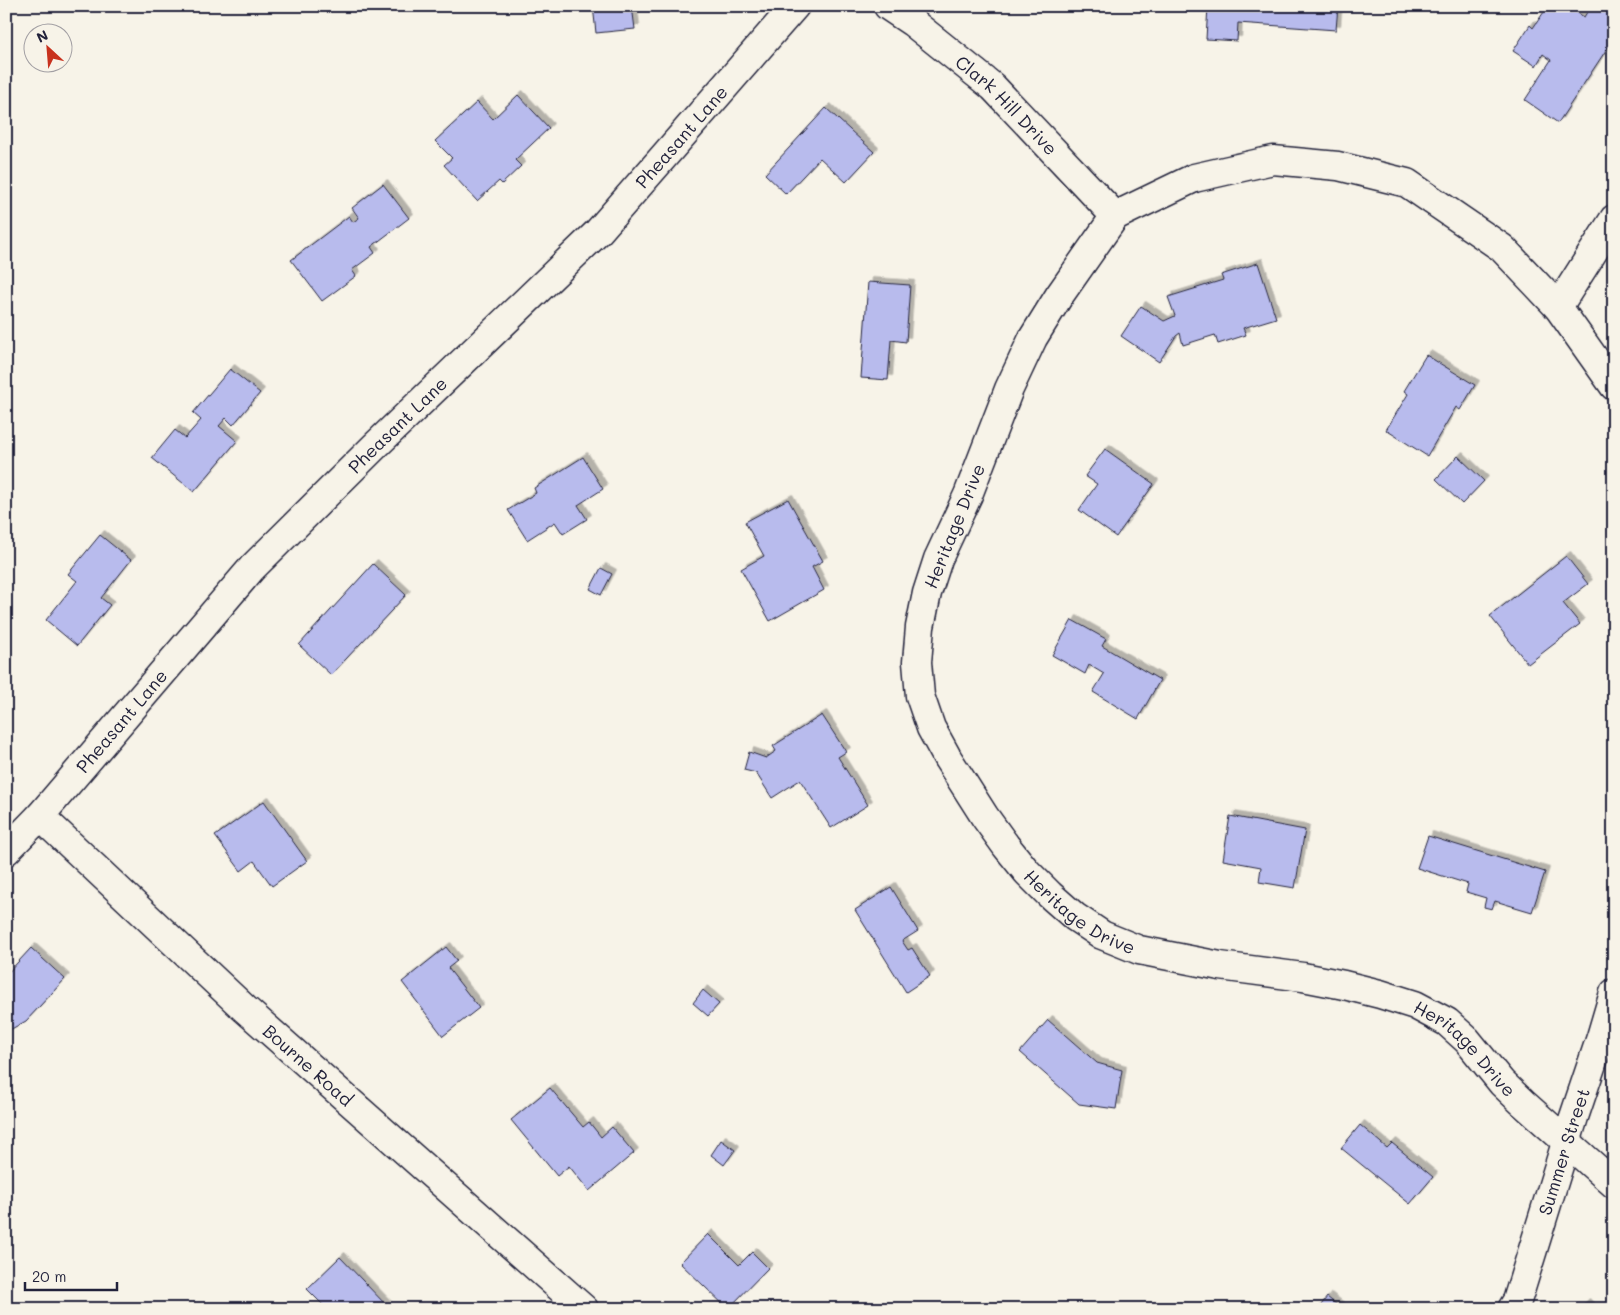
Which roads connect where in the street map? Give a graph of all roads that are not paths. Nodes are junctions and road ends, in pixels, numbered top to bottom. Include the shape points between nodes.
1 (794, 6) edge
2 (888, 6) edge
3 (1115, 216) junction
4 (1614, 219) edge
5 (1558, 307) junction
6 (1614, 386) edge
7 (40, 816) junction
8 (6, 851) edge
9 (1614, 993) edge
10 (1566, 1143) junction
11 (1614, 1184) edge
12 (584, 1309) edge
13 (1512, 1309) edge

1 - 7 street, Pheasant Lane via 598,232 252,568
2 - 3 street, Clark Hill Drive via 993,87
3 - 5 street, Heritage Drive via 1194,178 1273,160 1338,166 1407,184 1502,248
3 - 10 street, Heritage Drive via 1033,338 938,559 921,618 917,662 920,696 931,728 985,817 1027,872 1075,917 1102,935 1139,950 1344,985 1416,1005 1448,1022 1502,1083
4 - 5 street
5 - 6 street, Heritage Drive
7 - 8 street, Pheasant Lane
7 - 12 street, Bourne Road via 245,1009
9 - 10 street, Summer Street
10 - 11 street, Heritage Drive
10 - 13 street, Summer Street

